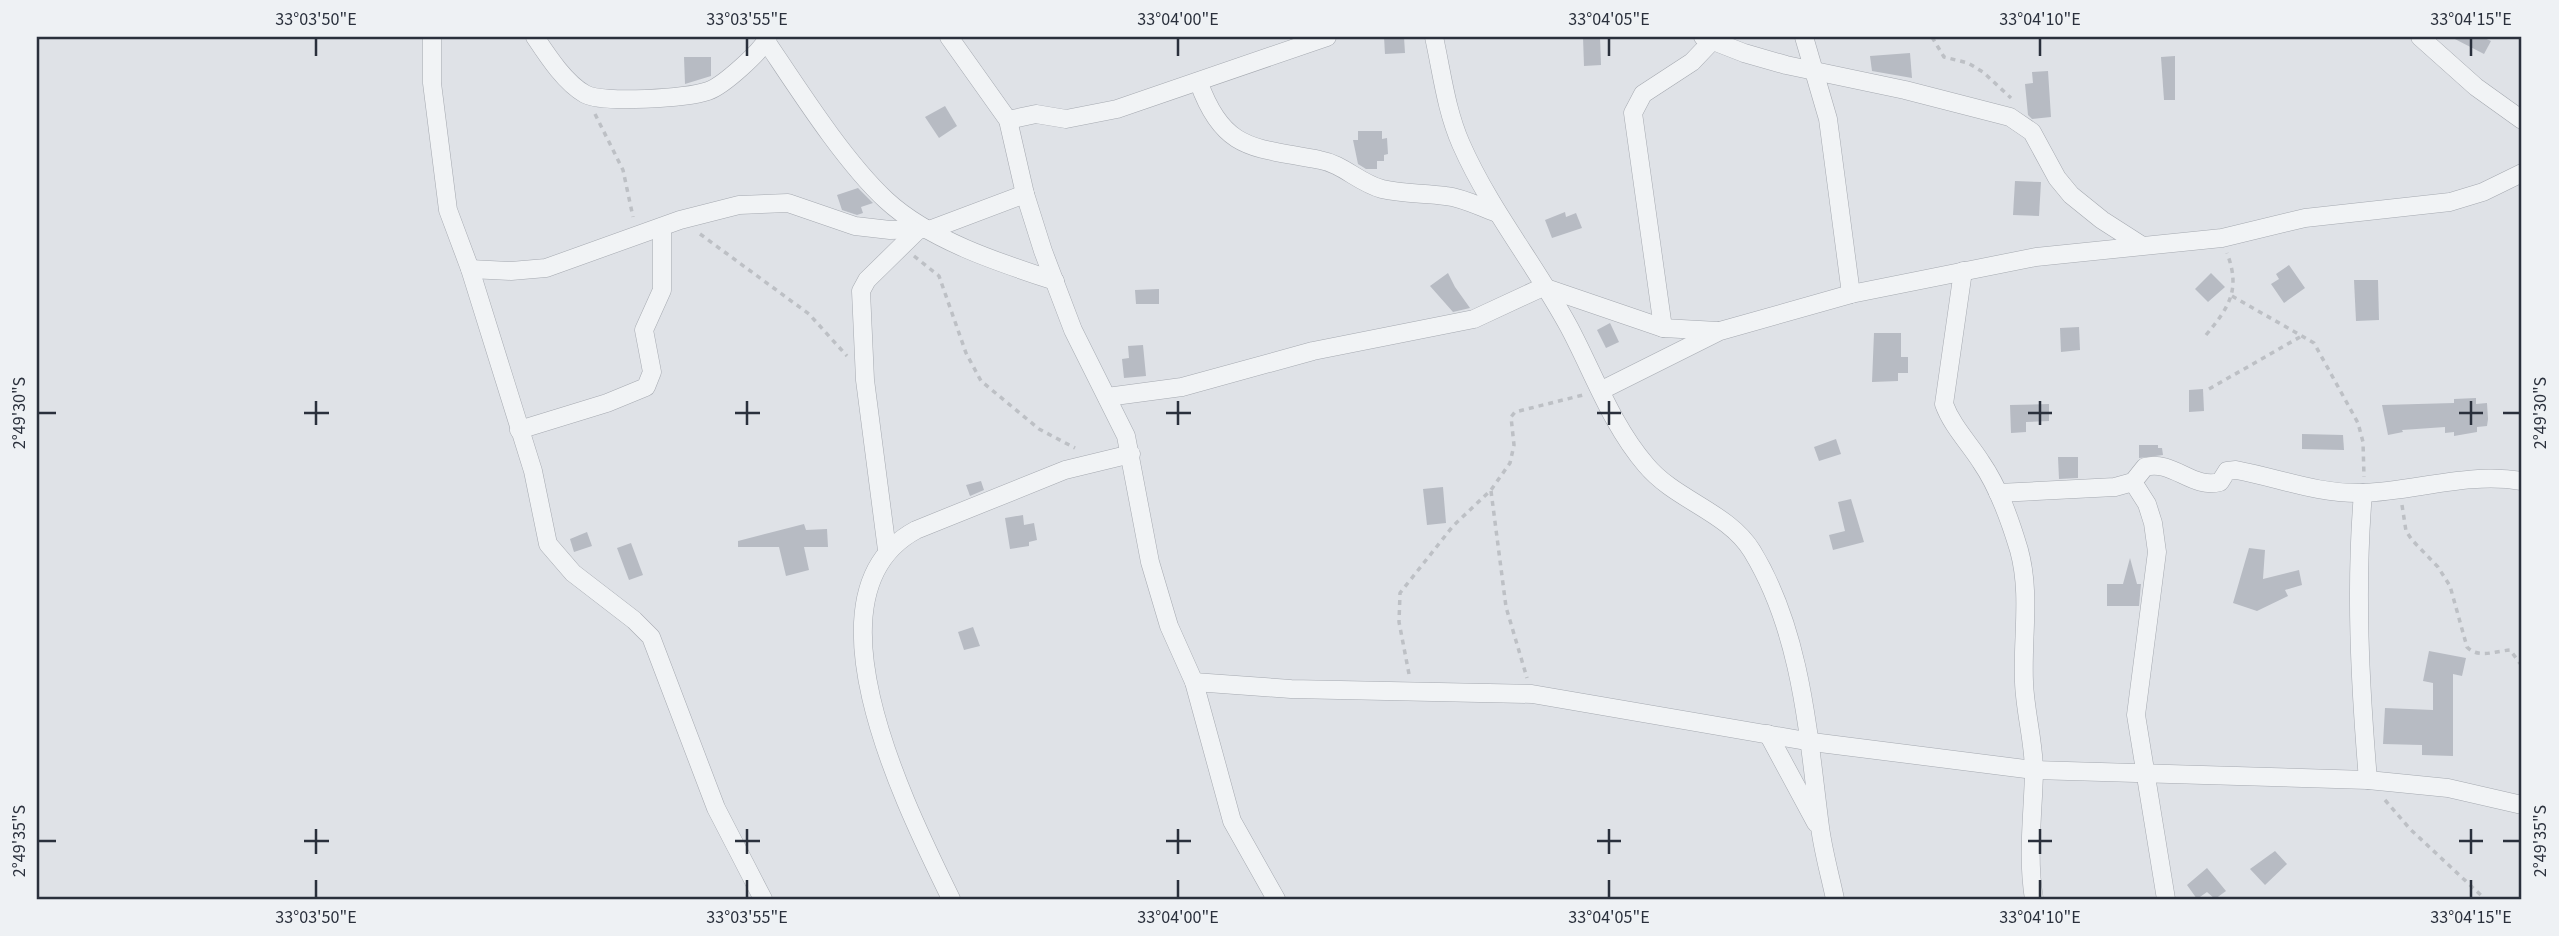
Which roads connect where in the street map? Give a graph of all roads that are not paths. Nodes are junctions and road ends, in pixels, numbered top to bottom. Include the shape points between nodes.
1 (432, 37) edge
2 (535, 37) edge
3 (948, 37) edge
4 (1327, 37) edge
5 (1434, 37) edge
6 (1804, 37) edge
7 (2420, 37) edge
8 (767, 39) edge
9 (1707, 39) edge
10 (1812, 71) junction
11 (1199, 83) junction
12 (1008, 120) junction
13 (2522, 120) edge
14 (2522, 173) edge
15 (1025, 194) junction
16 (1497, 213) junction
17 (662, 227) junction
18 (924, 230) junction
19 (2141, 245) junction
20 (470, 268) junction
21 (1963, 271) junction
22 (1055, 281) junction
23 (1543, 287) junction
24 (1851, 295) junction
25 (1663, 328) junction
26 (1720, 331) junction
27 (1602, 390) junction
28 (1107, 397) junction
29 (519, 430) junction
30 (1130, 454) junction
31 (2522, 481) edge
32 (2133, 482) junction
33 (1998, 493) junction
34 (2362, 493) junction
35 (887, 550) junction
36 (1194, 682) junction
37 (1768, 734) junction
38 (1812, 741) junction
39 (2034, 770) junction
40 (2148, 774) junction
41 (2368, 779) junction
42 (2522, 805) edge
43 (1820, 830) junction
44 (763, 899) edge
45 (951, 899) edge
46 (1276, 899) edge
47 (1835, 899) edge
48 (2034, 899) edge
49 (2166, 899) edge

1 - 20 street via 432,83 448,210
2 - 8 street via 587,95 652,97 709,91
3 - 12 street
4 - 11 street
5 - 16 street via 1460,143
6 - 10 street
7 - 13 street via 2476,88
8 - 18 street via 863,175
9 - 10 street
9 - 25 street via 1692,62 1643,94 1633,113
10 - 19 street via 2010,117 2025,125 2071,195
10 - 24 street via 1828,119
11 - 12 street via 1083,116 1036,114
11 - 16 street via 1213,119 1225,131 1267,151 1327,162 1382,189 1449,196
12 - 15 street
14 - 19 street via 2450,202 2305,218 2222,238
15 - 18 street
15 - 22 street
16 - 23 street
17 - 18 street via 739,205 788,203 855,226
17 - 20 street via 532,271
17 - 29 street via 662,289 644,330 652,372 646,387
18 - 22 street
18 - 35 street via 901,246 861,291 865,380
19 - 21 street
20 - 29 street
21 - 24 street
21 - 33 street via 1944,404
22 - 28 street via 1073,330
23 - 25 street
23 - 27 street
23 - 28 street via 1461,323 1313,351 1182,387
24 - 26 street
25 - 26 street
26 - 27 street
27 - 38 street via 1646,465 1725,523 1751,549 1784,624
28 - 30 street
29 - 44 street via 548,544 573,573 651,637 716,808
30 - 35 street via 1065,470 916,530
30 - 36 street via 1150,562 1169,626
31 - 34 street via 2470,478
32 - 33 street via 2091,489
32 - 34 street via 2145,467 2158,465 2204,483 2220,482 2227,471 2236,470 2298,487
32 - 40 street via 2147,504 2157,552 2136,703 2140,754
33 - 39 street via 2024,578 2028,610 2024,682
34 - 41 street via 2358,617
35 - 45 street via 873,571 864,599 865,662 895,771
36 - 37 street via 1291,689 1532,694
36 - 46 street via 1232,821
37 - 38 street
37 - 43 street
38 - 39 street
38 - 43 street
39 - 40 street
39 - 48 street via 2029,854
40 - 41 street
40 - 49 street
41 - 42 street via 2448,788
43 - 47 street

